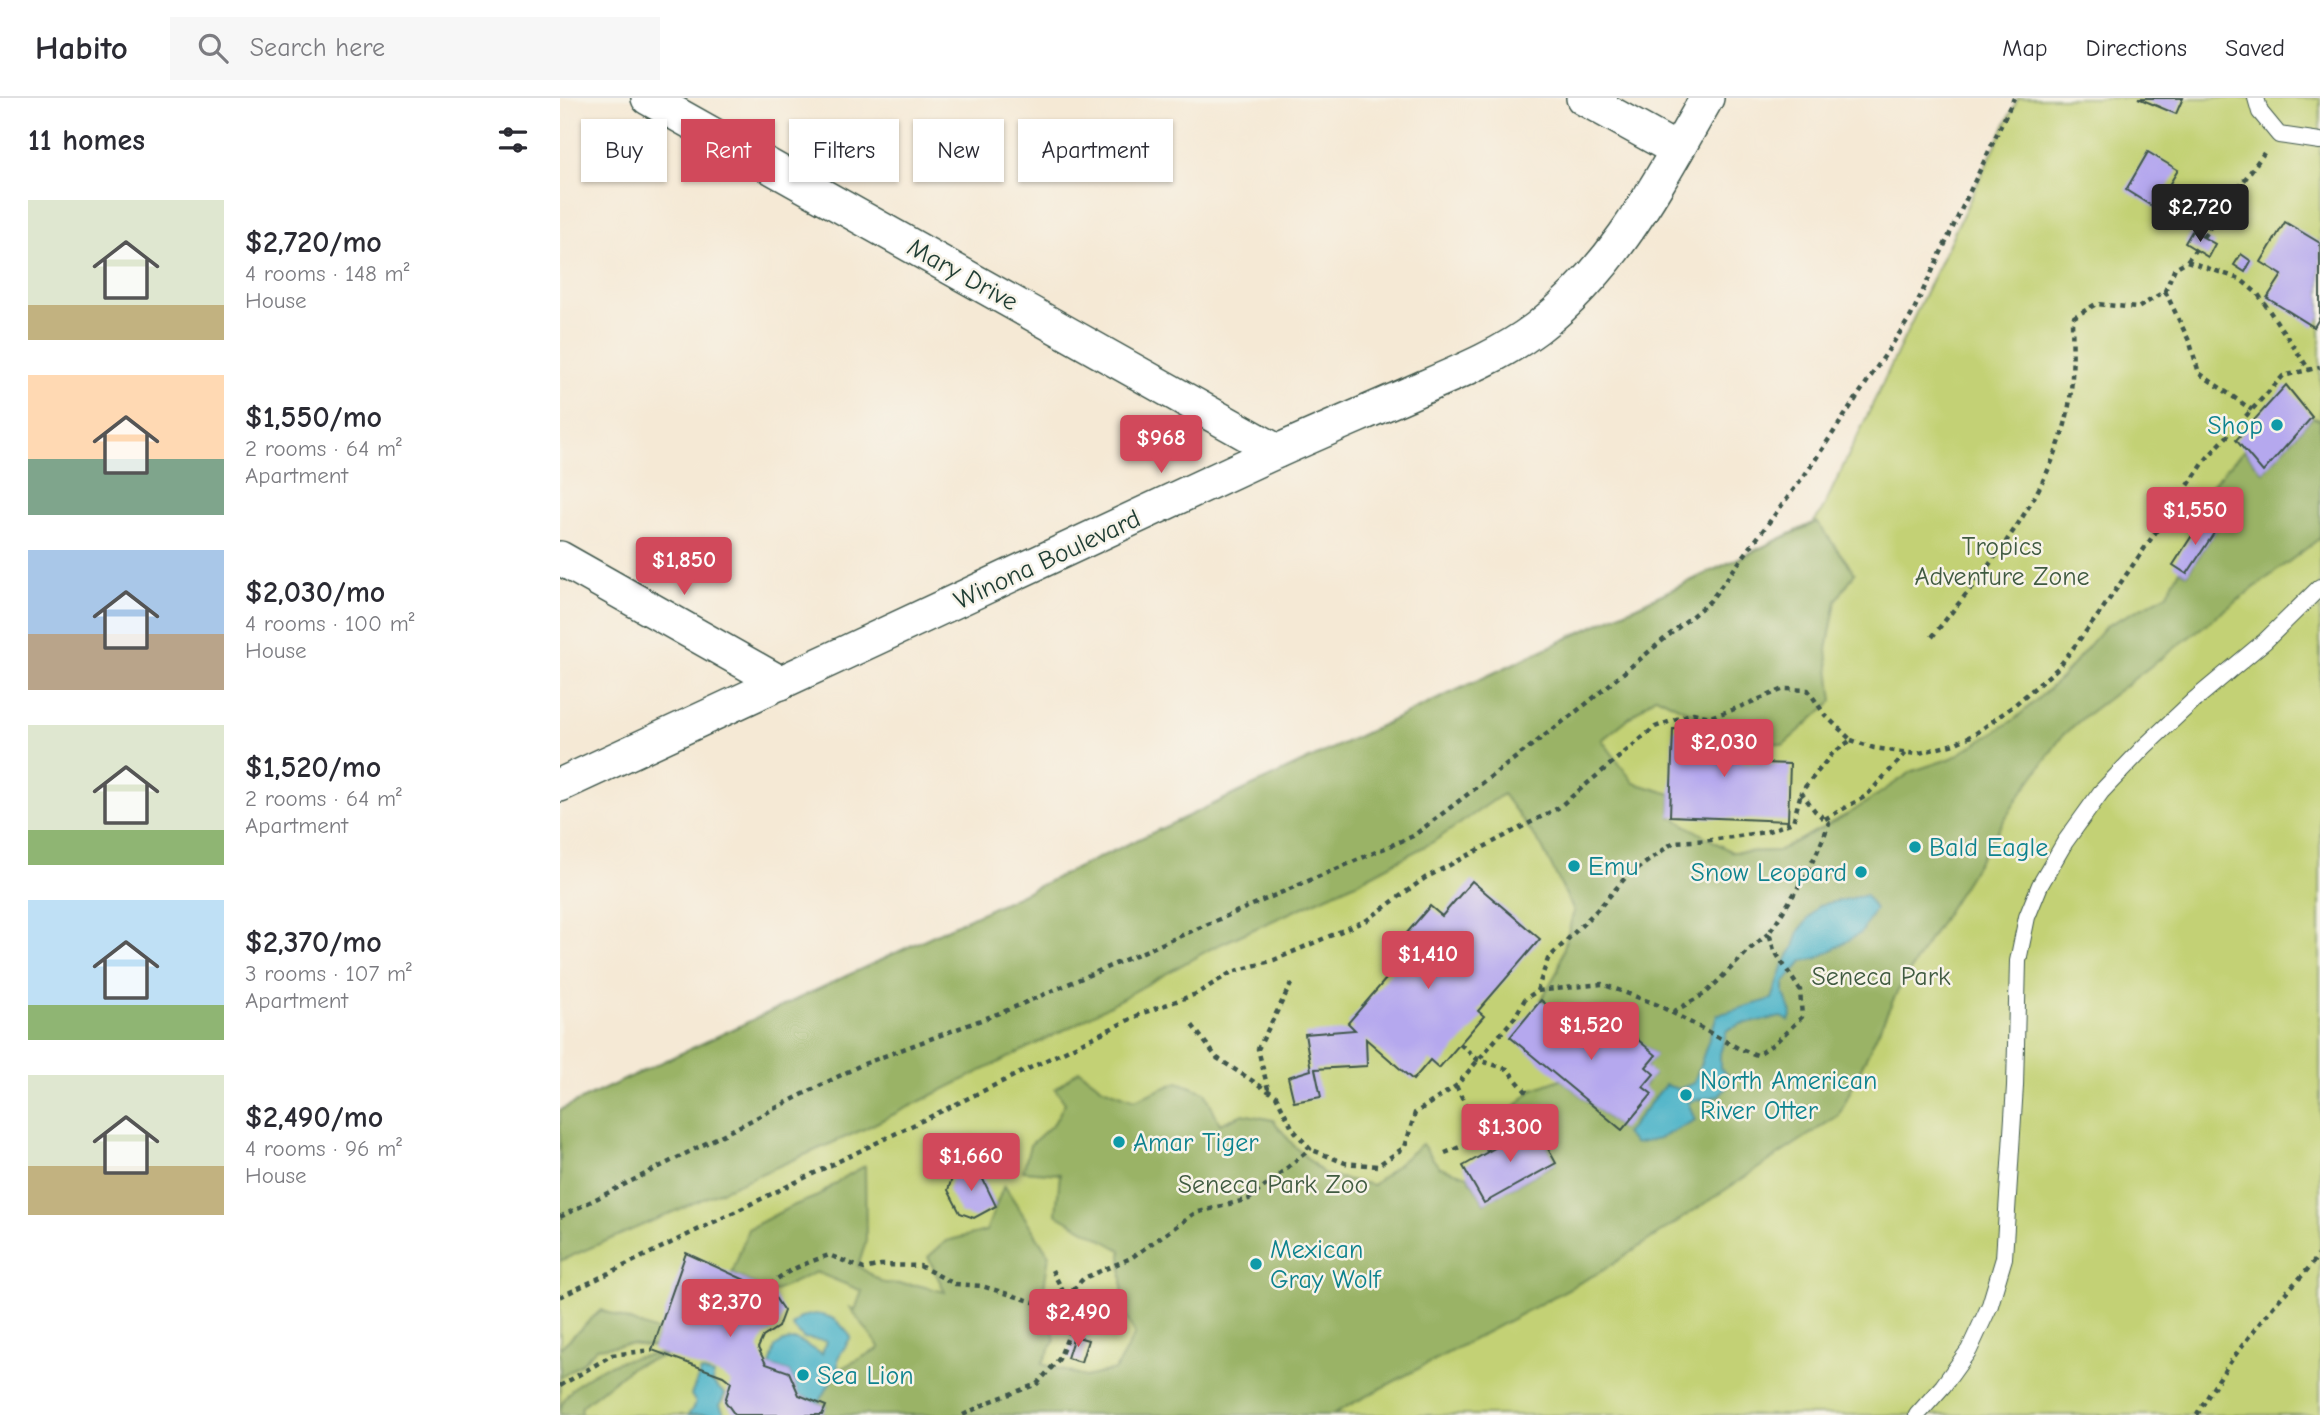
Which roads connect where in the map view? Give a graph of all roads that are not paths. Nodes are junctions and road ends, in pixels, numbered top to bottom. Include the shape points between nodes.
1 (648, 98) edge
2 (1583, 98) edge
3 (1707, 98) edge
4 (2256, 98) edge
5 (2320, 141) edge
6 (1677, 150) junction
7 (1277, 451) junction
8 (560, 558) edge
9 (2320, 587) edge
10 (781, 683) junction
11 (560, 785) edge
12 (1917, 1415) edge

1 - 7 street, Mary Drive
2 - 6 street
3 - 6 street, Winona Boulevard
4 - 5 lane via 2260,113 2279,135
6 - 7 street, Winona Boulevard via 1642,212 1602,265 1537,328 1463,371
7 - 10 street, Winona Boulevard
8 - 10 street
9 - 12 lane via 2193,701 2101,792 2040,885 2027,917 2018,961 2004,1258 1990,1305 1969,1350
10 - 11 street, Winona Boulevard

